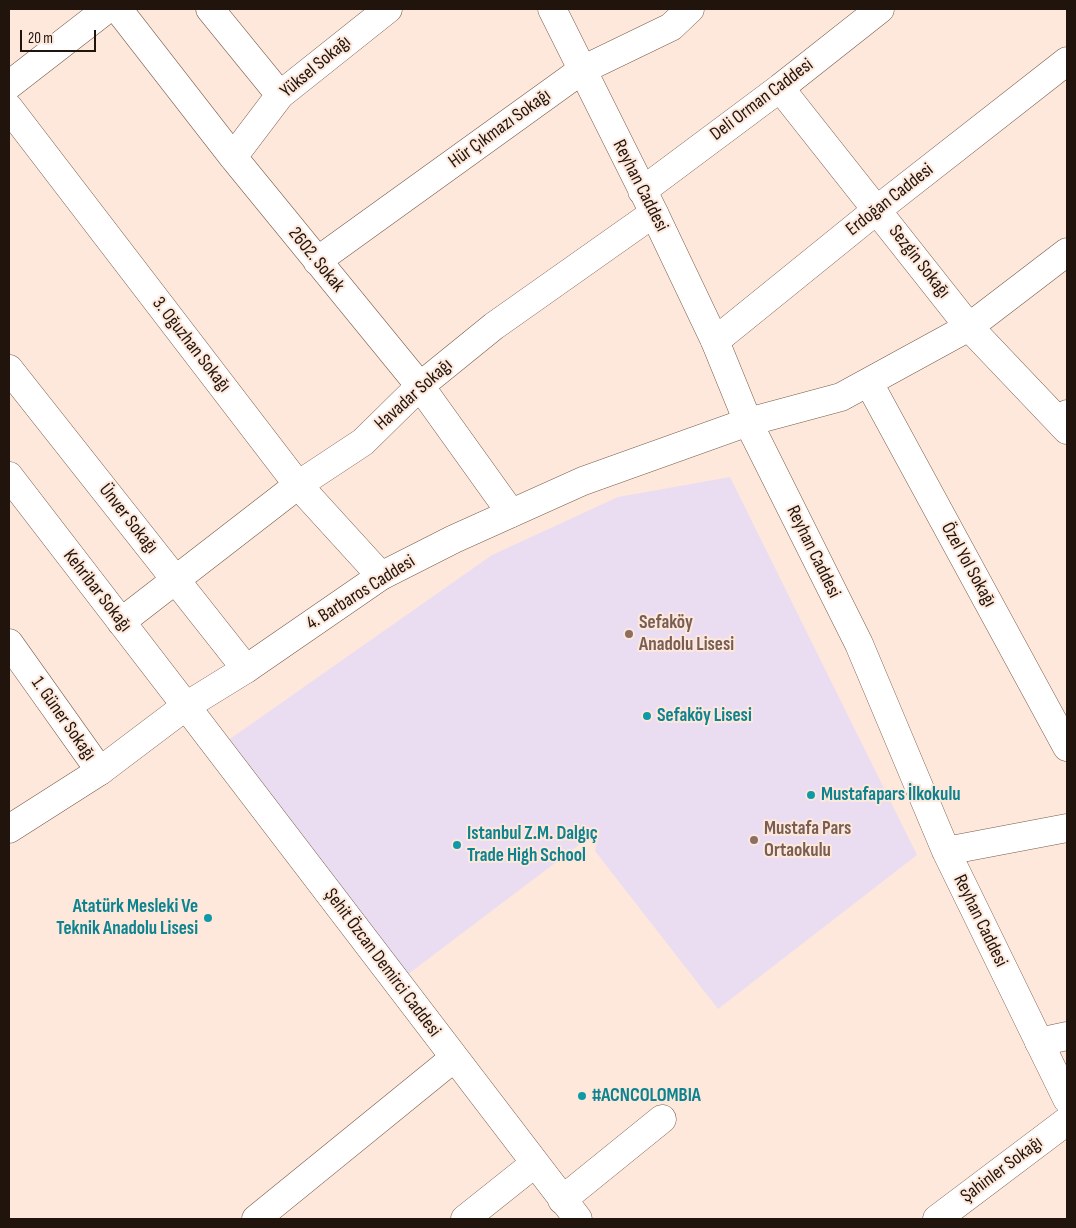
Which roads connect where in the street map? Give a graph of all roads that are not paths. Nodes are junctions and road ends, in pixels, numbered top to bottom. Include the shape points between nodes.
1 (108, 9) edge
2 (118, 9) edge
3 (210, 9) edge
4 (552, 9) edge
5 (690, 9) edge
6 (880, 9) edge
7 (382, 10) edge
8 (1067, 61) edge
9 (582, 70) junction
10 (9, 85) edge
11 (780, 88) junction
12 (280, 95) junction
13 (9, 108) edge
14 (233, 157) junction
15 (648, 202) junction
16 (878, 209) junction
17 (1067, 252) edge
18 (317, 261) junction
19 (969, 327) junction
20 (715, 341) junction
21 (9, 369) edge
22 (869, 383) junction
23 (420, 386) junction
24 (1064, 421) edge
25 (748, 422) junction
26 (9, 476) edge
27 (298, 485) junction
28 (511, 513) junction
29 (381, 576) junction
30 (176, 580) junction
31 (121, 622) junction
32 (9, 643) edge
33 (246, 669) junction
34 (186, 706) junction
35 (1067, 747) edge
36 (100, 771) junction
37 (1067, 828) edge
38 (9, 829) edge
39 (946, 851) junction
40 (1067, 1036) edge
41 (1039, 1042) junction
42 (454, 1058) junction
43 (1067, 1099) edge
44 (662, 1119) dead end
45 (1067, 1120) edge
46 (534, 1164) junction
47 (570, 1210) edge
48 (256, 1219) edge
49 (465, 1219) edge
50 (937, 1219) edge

1 - 10 street
2 - 14 street, 2602. Sokak
3 - 12 street
4 - 9 street, Reyhan Caddesi
5 - 9 street, Hür Çıkmazı Sokağı via 671,27
6 - 11 street, Deli Orman Caddesi
7 - 12 street, Yüksel Sokağı
8 - 16 street, Erdoğan Caddesi
9 - 15 street, Reyhan Caddesi
9 - 18 street, Hür Çıkmazı Sokağı
11 - 15 street, Deli Orman Caddesi
11 - 16 street, Sezgin Sokağı
12 - 14 street, Yüksel Sokağı
13 - 27 street, 3. Oğuzhan Sokağı
14 - 18 street, 2602. Sokak
15 - 20 street, Reyhan Caddesi
15 - 23 street, Havadar Sokağı
16 - 19 street, Sezgin Sokağı
16 - 20 street, Erdoğan Caddesi
17 - 19 street, 4. Barbaros Caddesi
18 - 23 street, 2602. Sokak
19 - 22 street, 4. Barbaros Caddesi
19 - 24 street, Sezgin Sokağı
20 - 25 street, Reyhan Caddesi
21 - 30 street, Ünver Sokağı
22 - 25 street, 4. Barbaros Caddesi via 841,397
22 - 35 street, Özel Yol Sokağı
23 - 27 street, Havadar Sokağı via 363,442
23 - 28 street, 2602. Sokak
25 - 28 street, 4. Barbaros Caddesi via 583,481
25 - 39 street, Reyhan Caddesi via 859,644
26 - 31 street, Kehribar Sokağı
27 - 29 street, 3. Oğuzhan Sokağı
27 - 30 street, Havadar Sokağı
28 - 29 street, 4. Barbaros Caddesi
29 - 33 street, 4. Barbaros Caddesi
30 - 31 street, Havadar Sokağı
30 - 33 street, Ünver Sokağı
31 - 34 street, Kehribar Sokağı
32 - 36 street, 1. Güner Sokağı
33 - 34 street, 4. Barbaros Caddesi
34 - 36 street, 4. Barbaros Caddesi
34 - 42 street, Şehit Özcan Demirci Caddesi
36 - 38 street, 4. Barbaros Caddesi
37 - 39 street
39 - 41 street, Reyhan Caddesi
40 - 41 street
41 - 43 street, Reyhan Caddesi
42 - 46 street, Şehit Özcan Demirci Caddesi
42 - 48 street
44 - 47 street
45 - 50 street, Şahinler Sokağı
46 - 47 street, Şehit Özcan Demirci Caddesi
46 - 49 street

